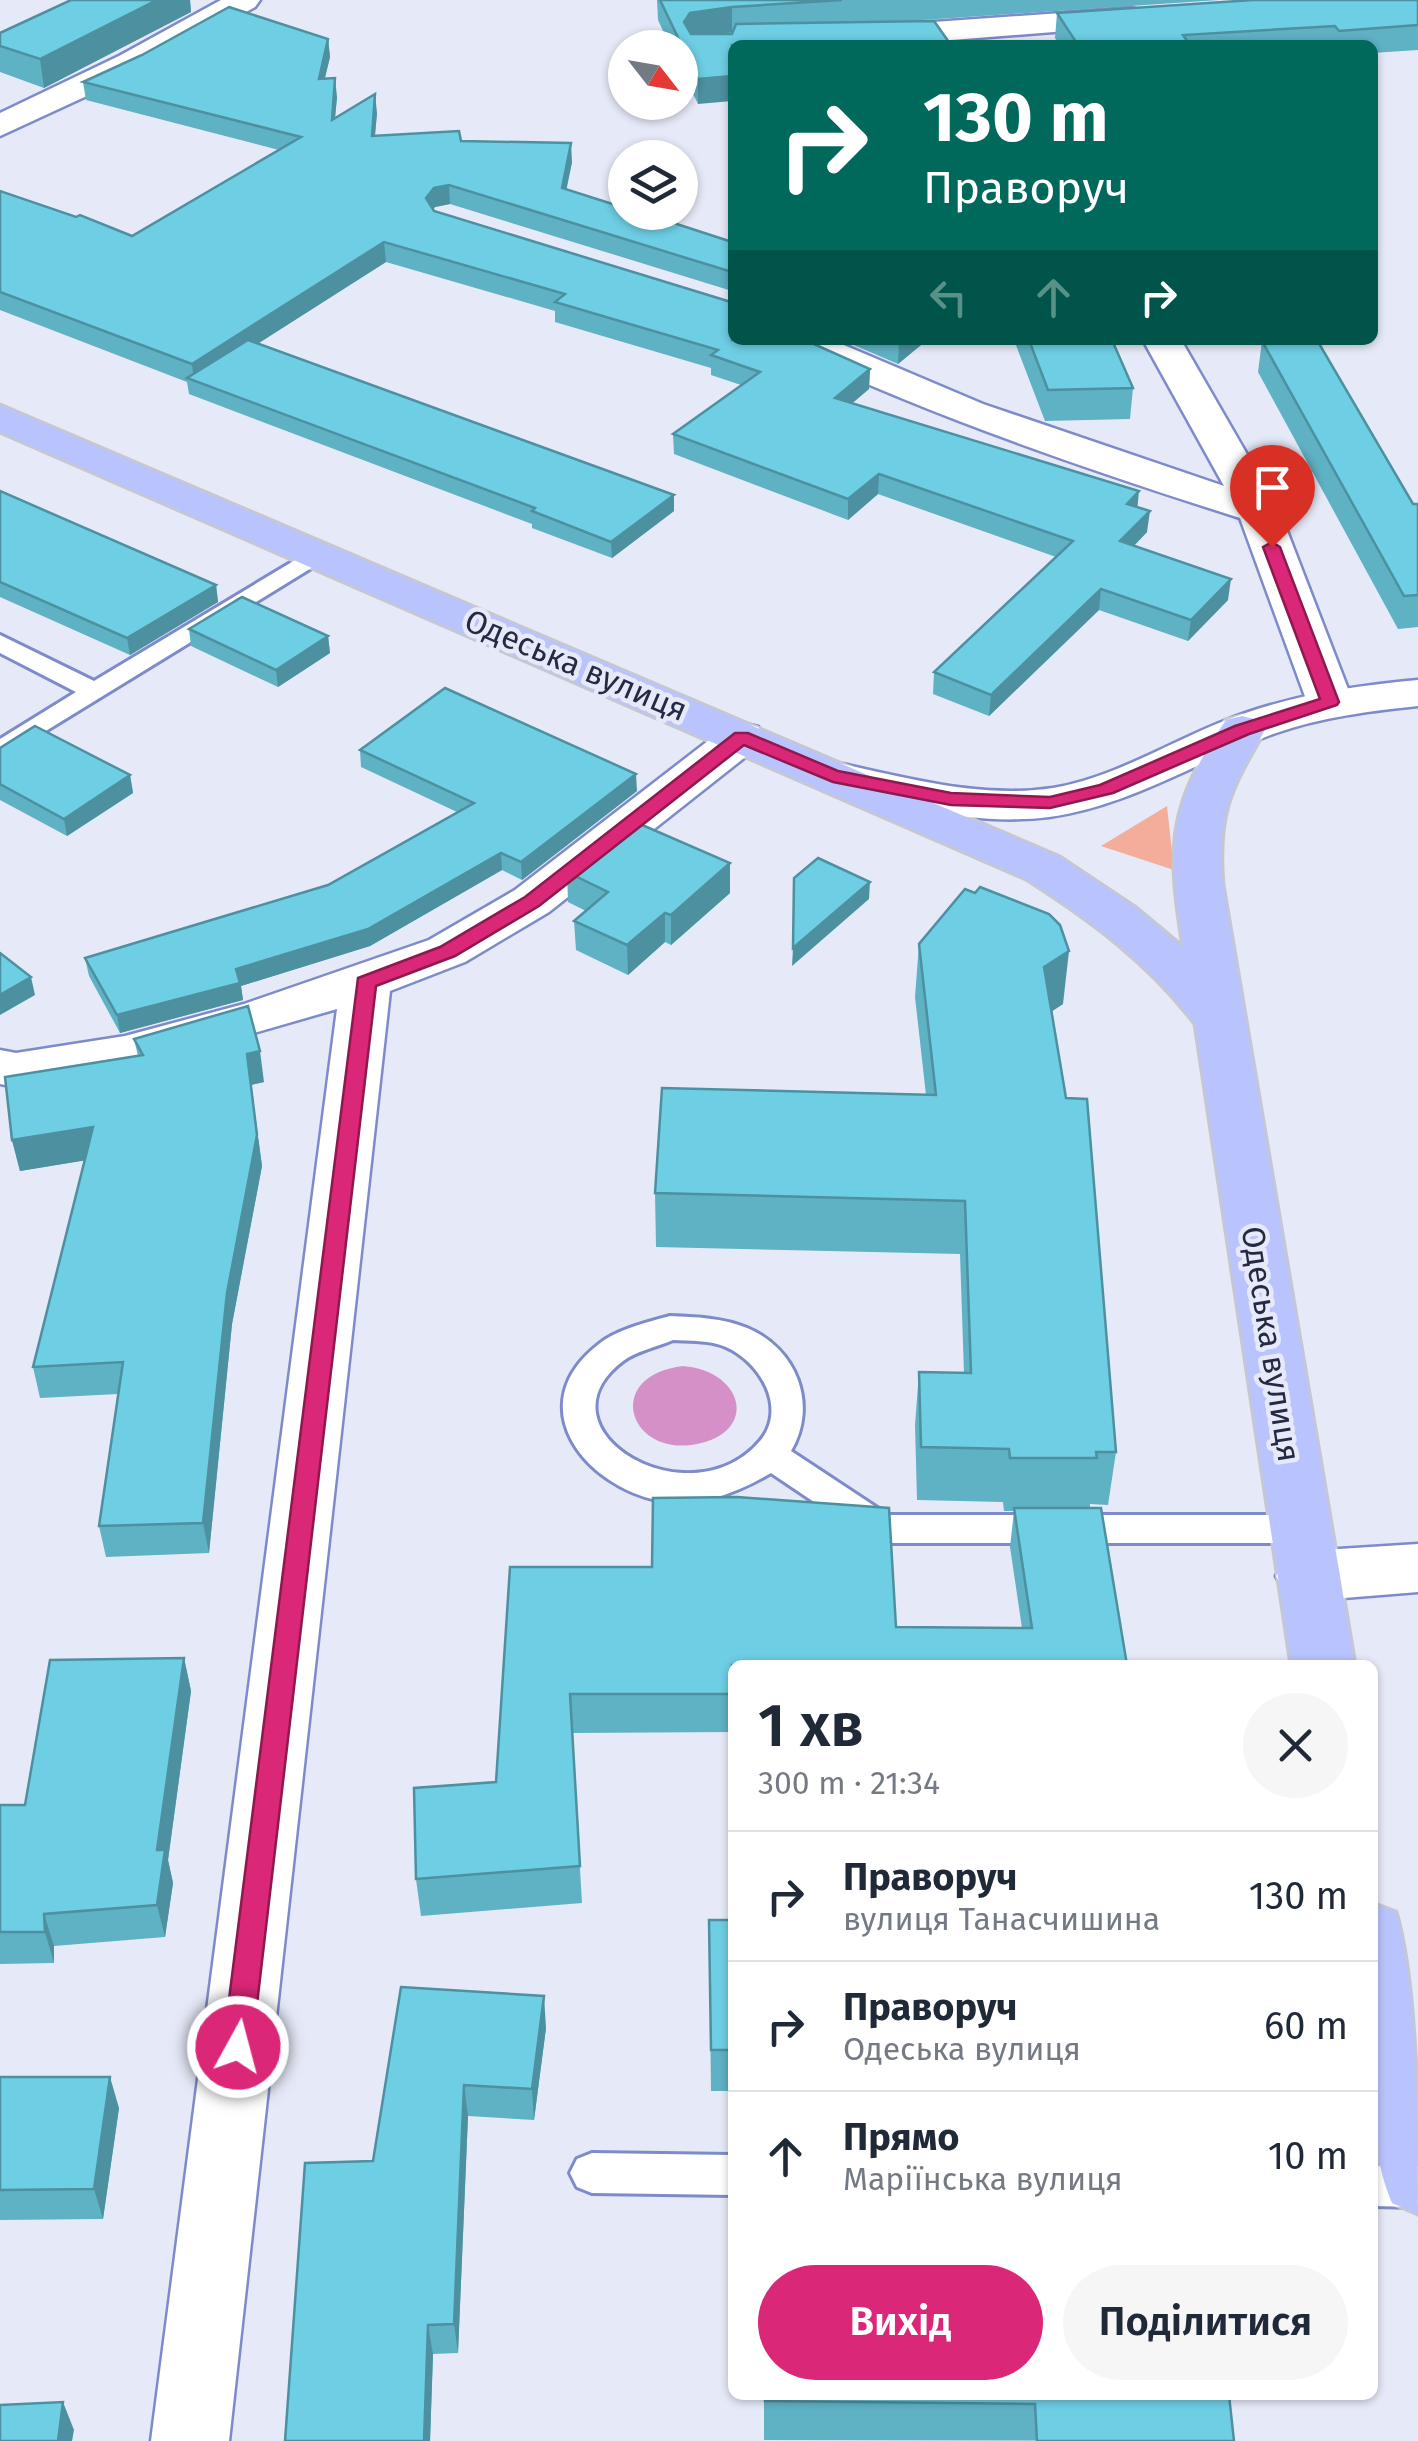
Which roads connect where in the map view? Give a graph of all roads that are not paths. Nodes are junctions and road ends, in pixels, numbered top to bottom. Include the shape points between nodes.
1 (244, 0) edge
2 (1158, 16) edge
3 (986, 24) edge
4 (808, 40) edge
5 (0, 126) edge
6 (813, 345) edge
7 (1165, 345) edge
8 (0, 417) edge
9 (1258, 510) junction
10 (317, 554) junction
11 (0, 644) edge
12 (94, 692) junction
13 (1418, 693) edge
14 (1330, 702) junction
15 (1242, 730) junction
16 (742, 737) junction
17 (0, 750) edge
18 (833, 776) junction
19 (366, 982) junction
20 (1220, 1022) junction
21 (0, 1067) edge
22 (770, 1455) junction
23 (1303, 1552) junction
24 (1418, 1568) edge
25 (1322, 1660) edge
26 (1378, 1955) edge
27 (1407, 2059) edge
28 (592, 2173) dead end
29 (728, 2175) edge
30 (1418, 2179) edge
31 (1378, 2186) edge
32 (1418, 2187) edge
33 (190, 2441) edge

1 - 5 street
2 - 3 street
3 - 4 street
6 - 9 street via 1047,444
7 - 9 street
8 - 10 main road, Одеська вулиця
9 - 14 street
10 - 12 lane
10 - 16 main road, Одеська вулиця
11 - 12 lane
12 - 17 lane
13 - 14 street
14 - 15 street
15 - 18 street via 1106,789 1050,802 951,799
15 - 20 main road, Одеська вулиця via 1199,814 1200,890
16 - 18 main road, Одеська вулиця
16 - 19 street via 532,901 447,952
18 - 20 main road, Одеська вулиця via 1044,868 1154,944
19 - 21 street via 125,1052
19 - 33 street
20 - 23 main road, Одеська вулиця
22 - 22 lane via 786,1431 790,1404 782,1377 737,1338 670,1328 636,1336 587,1373 578,1423 590,1448 643,1482 677,1489 712,1486
22 - 23 lane via 882,1529
23 - 24 street
23 - 25 main road, Одеська вулиця
26 - 27 main road
27 - 30 main road
28 - 29 lane
31 - 32 lane

